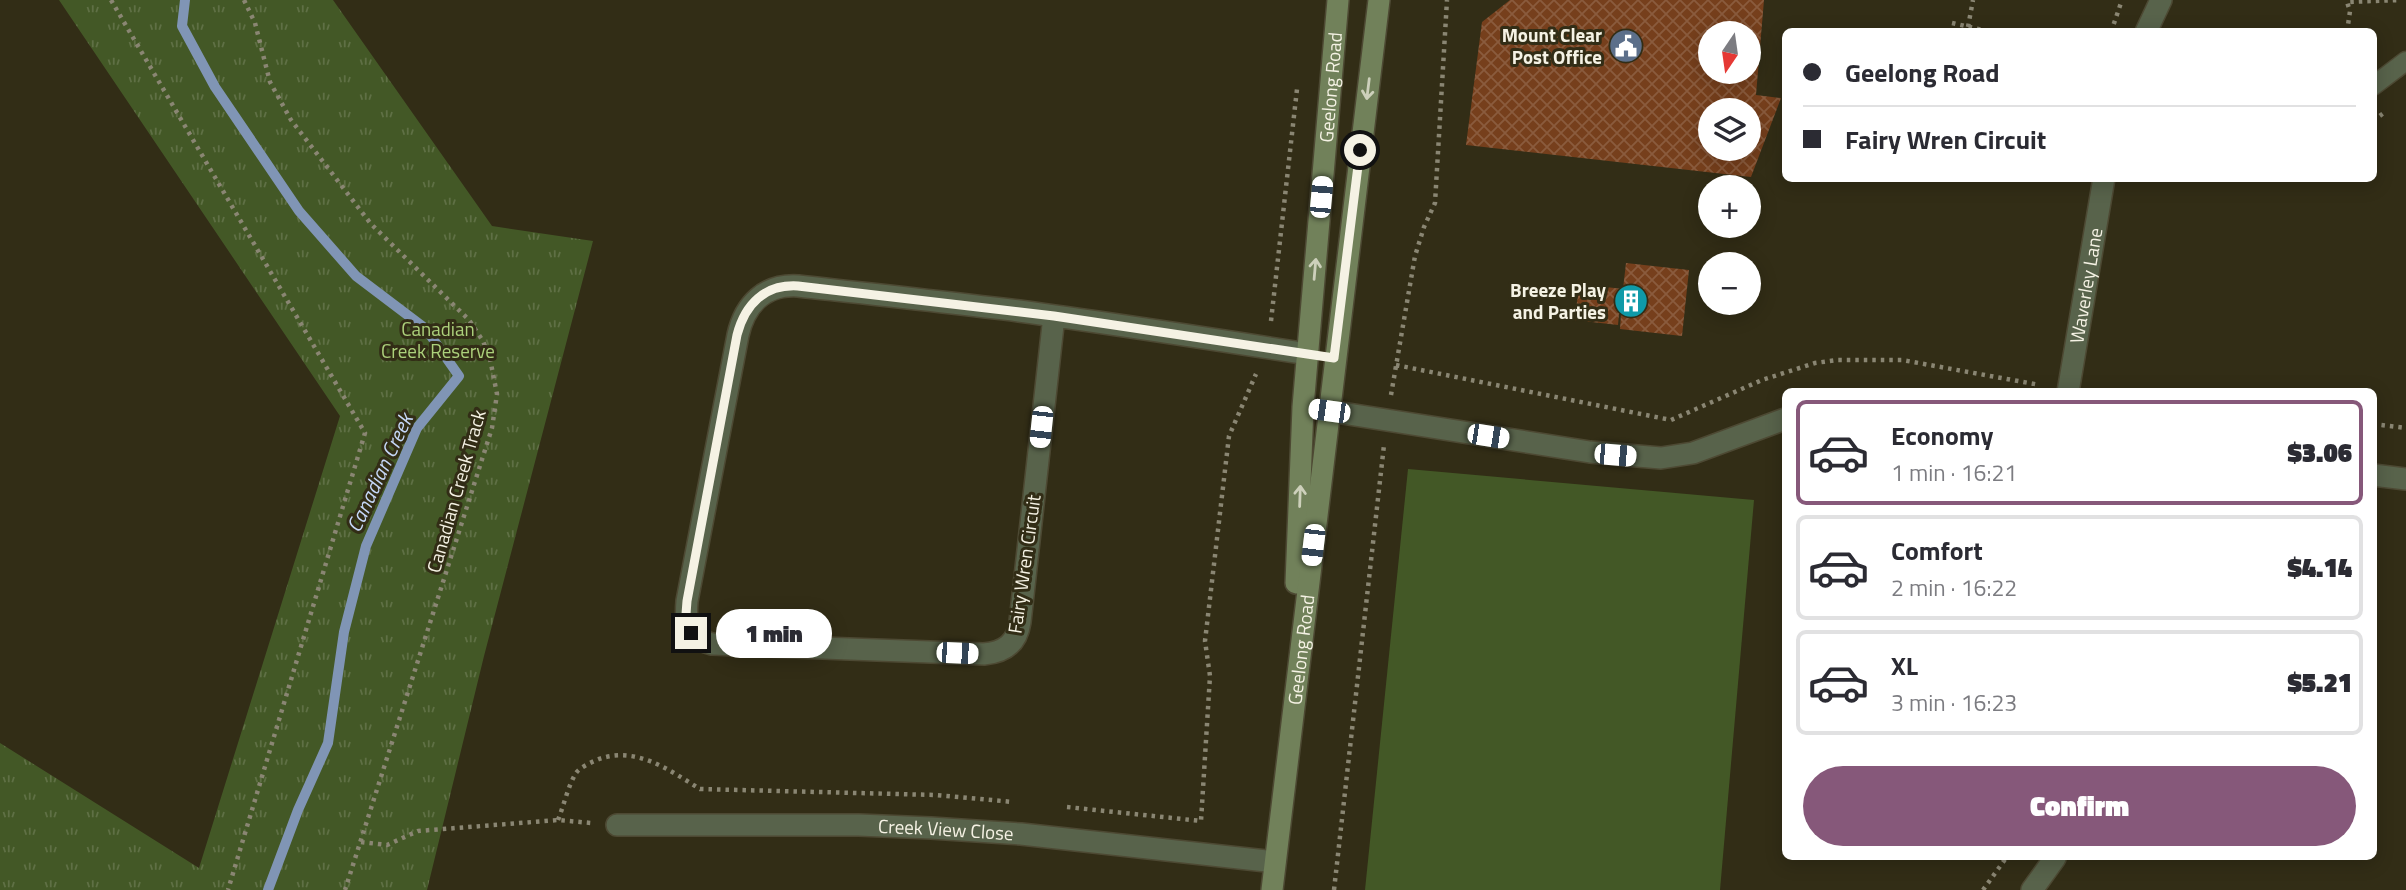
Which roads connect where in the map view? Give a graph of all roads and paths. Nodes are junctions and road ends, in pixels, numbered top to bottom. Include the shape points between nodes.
1 (111, 0) edge
2 (244, 0) edge
3 (1338, 0) edge
4 (1379, 0) edge
5 (1447, 0) edge
6 (1973, 0) edge
7 (2122, 0) edge
8 (2161, 0) edge
9 (2401, 0) edge
10 (2347, 1) edge
11 (1952, 23) dead end
12 (1968, 27) junction
13 (1973, 28) edge
14 (2112, 28) edge
15 (2148, 28) edge
16 (2348, 28) edge
17 (2406, 61) edge
18 (2377, 83) edge
19 (1297, 89) dead end
20 (2104, 182) edge
21 (1054, 316) junction
22 (1264, 347) junction
23 (1308, 354) junction
24 (1334, 358) junction
25 (1396, 365) junction
26 (2052, 388) edge
27 (2069, 388) edge
28 (1303, 407) junction
29 (1329, 411) junction
30 (1782, 420) edge
31 (1387, 421) junction
32 (2377, 424) edge
33 (2406, 428) edge
34 (2377, 475) edge
35 (2406, 478) edge
36 (1288, 760) junction
37 (1020, 803) dead end
38 (1062, 807) dead end
39 (558, 820) junction
40 (617, 825) joint
41 (361, 842) junction
42 (2005, 860) edge
43 (2054, 860) edge
44 (1275, 862) junction
45 (228, 890) edge
46 (345, 890) edge
47 (1272, 890) edge
48 (1334, 890) edge
49 (1983, 890) edge
50 (2032, 890) edge

1 - 45 path via 365,433
2 - 41 path, Canadian Creek Track via 255,23 270,82 291,120 371,224 469,320 490,359 497,394 492,428
23 -> 3 main road, Geelong Road
4 -> 24 main road, Geelong Road
5 - 25 path via 1435,204 1415,256
6 - 12 path
7 - 14 path
8 - 15 street
9 - 10 path
10 - 16 path
11 - 12 path
12 - 13 path
17 - 18 lane
19 - 22 path via 1273,312
20 - 27 street, Waverley Lane
21 - 21 street, Fairy Wren Circuit via 1020,622 1012,644 984,654 712,644 691,633 687,601 737,335 756,298 780,286 798,286
21 - 22 street
22 - 23 street
22 - 38 path via 1229,436 1205,641 1210,676 1201,821
23 - 24 main road
23 - 28 main road, Geelong Road
24 - 29 main road, Geelong Road
25 - 26 path via 1671,419 1762,380 1837,360 1902,360
25 - 31 path
28 - 29 main road
36 -> 28 main road, Geelong Road
29 - 31 street
29 - 36 main road, Geelong Road
30 - 31 street via 1693,453 1661,458 1590,452
31 - 48 path
32 - 33 path
34 - 35 street
36 - 44 main road, Geelong Road
37 - 39 path via 936,795 700,789 637,756 613,754 577,772
39 - 40 path
39 - 41 path via 418,831 387,845
40 - 44 street, Creek View Close via 930,828
41 - 46 path, Canadian Creek Track
42 - 49 path
43 - 50 street
44 - 47 main road, Geelong Road

